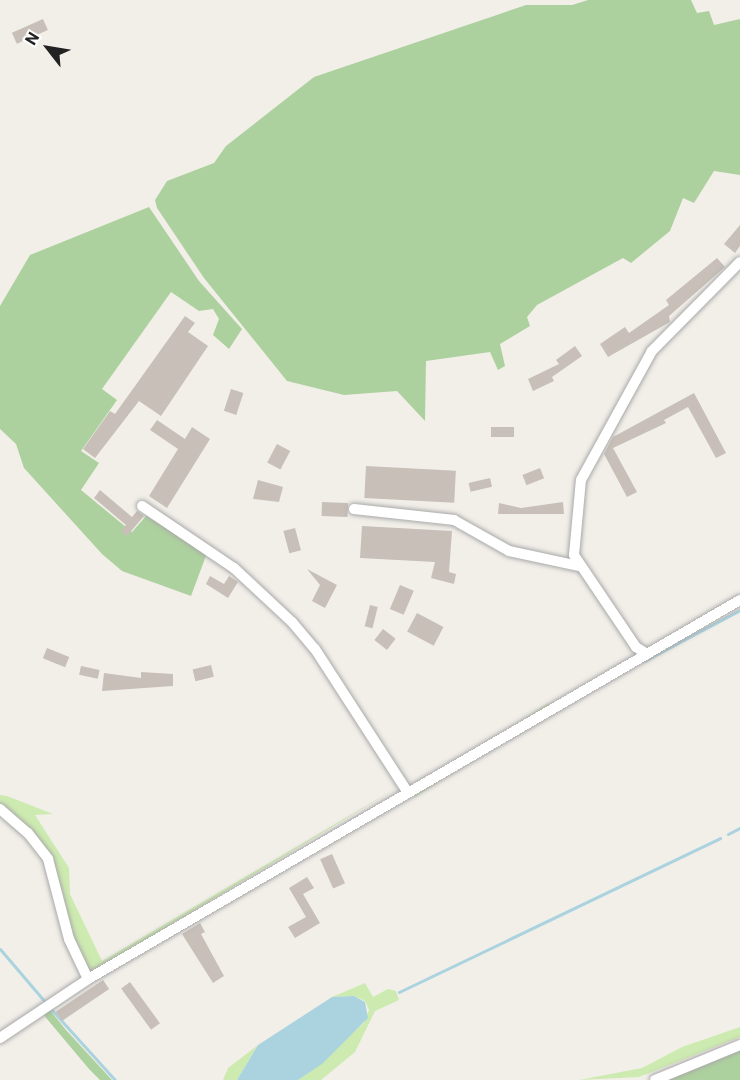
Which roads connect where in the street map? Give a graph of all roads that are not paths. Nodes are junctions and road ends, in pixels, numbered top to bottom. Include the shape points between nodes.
1 (740, 262) edge
2 (142, 506) dead end
3 (354, 509) dead end
4 (579, 566) junction
5 (740, 600) edge
6 (647, 654) junction
7 (408, 793) junction
8 (0, 809) edge
9 (88, 979) junction
10 (0, 1038) edge
11 (740, 1045) edge
12 (656, 1080) edge

1 - 4 street via 652,351 585,464 574,555
2 - 7 street via 234,568 292,622 320,657
3 - 4 street via 454,520 510,551
4 - 6 street via 636,647
5 - 6 street
6 - 7 street
7 - 9 street
8 - 9 street via 28,833 48,859 69,939
9 - 10 street
11 - 12 street

